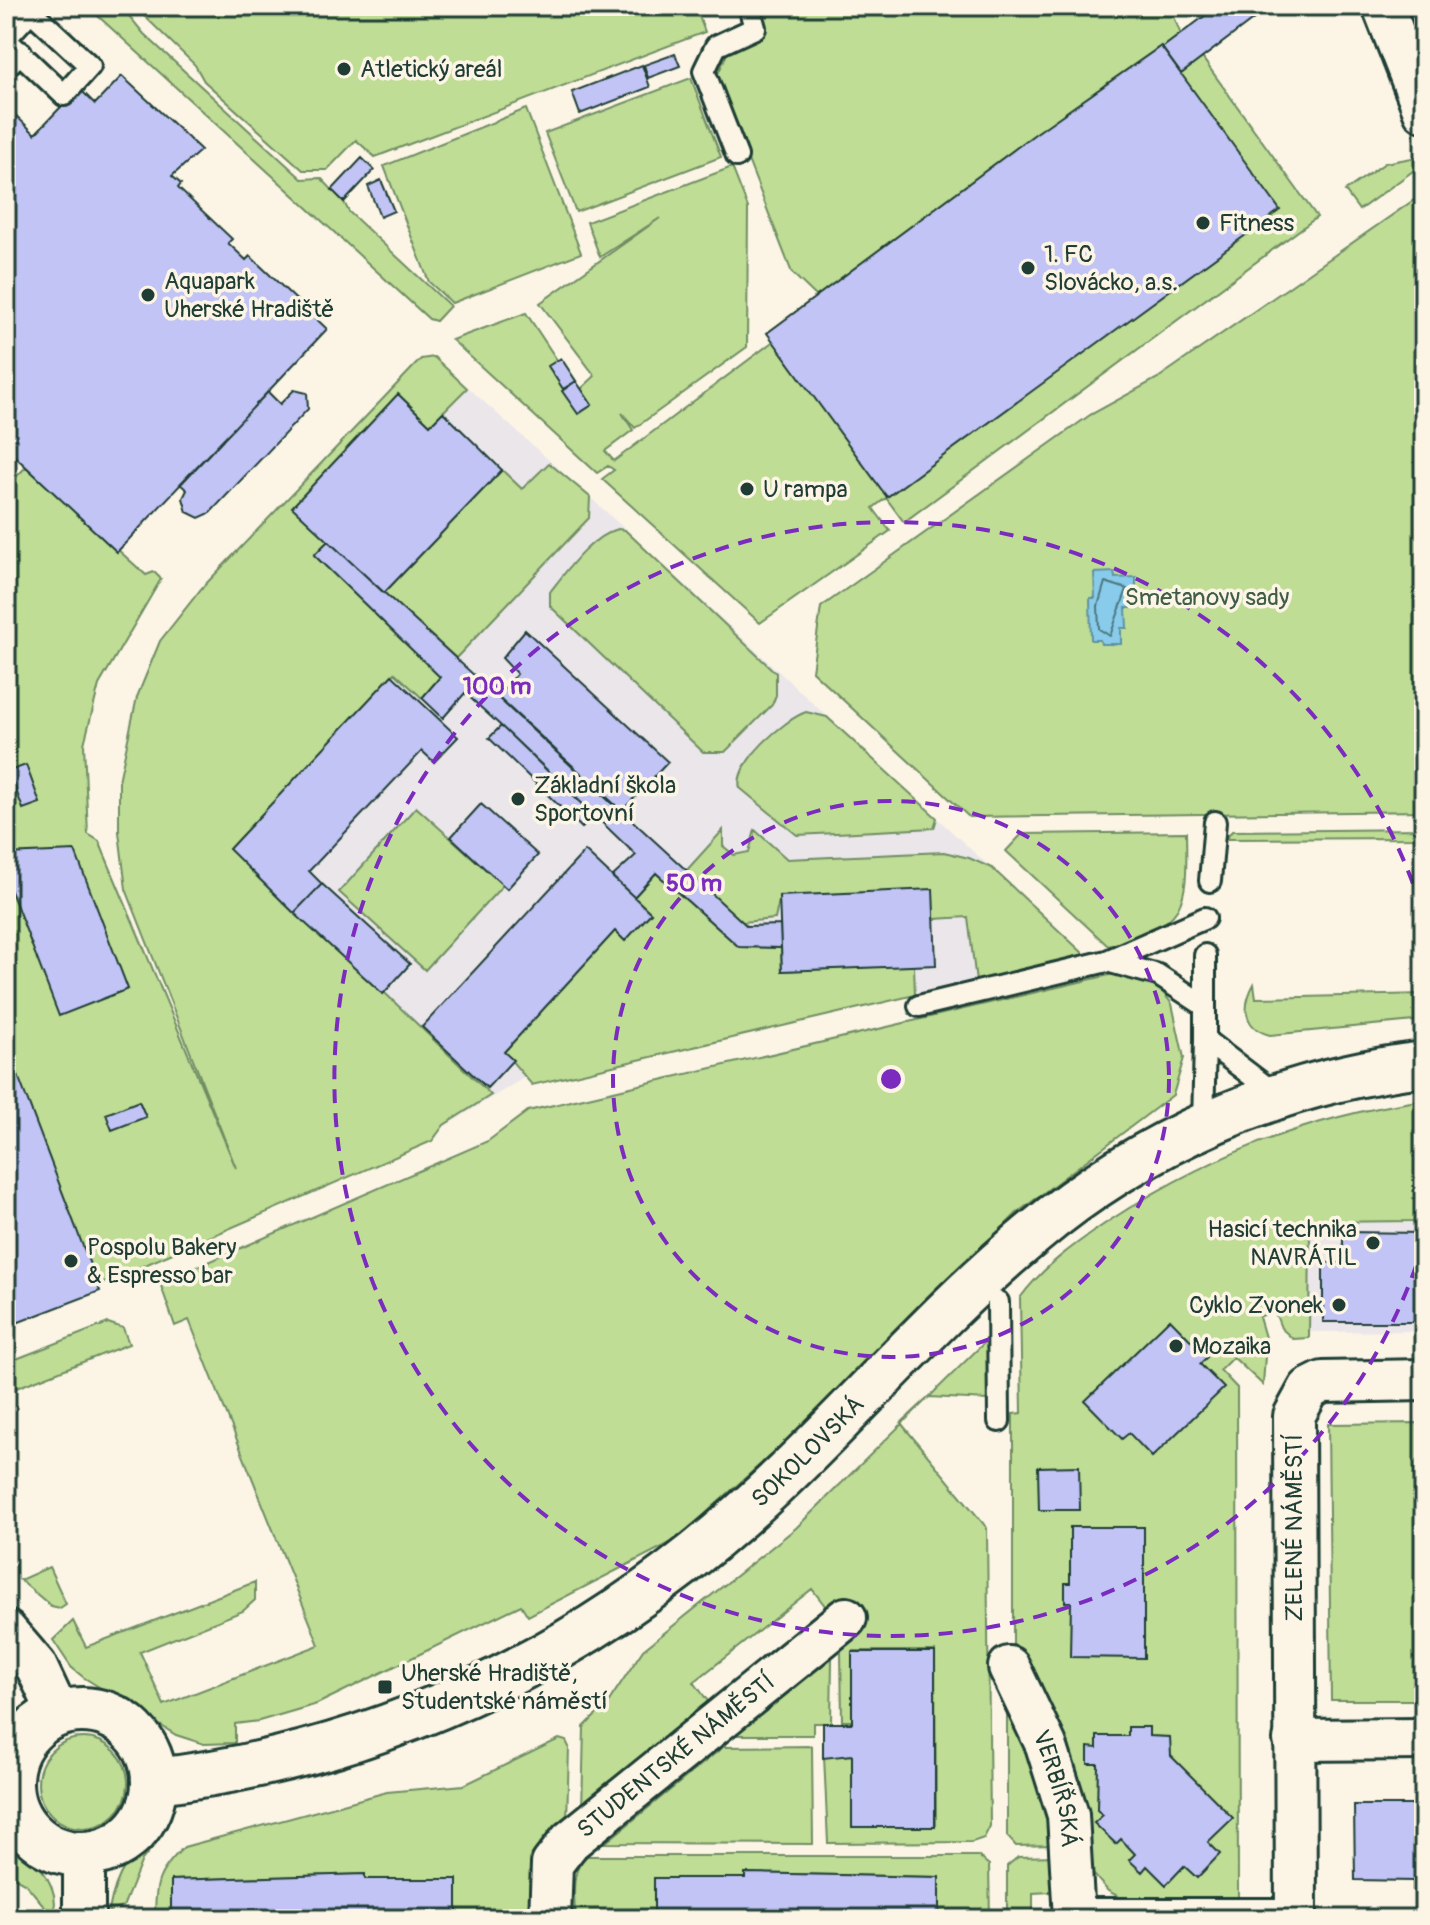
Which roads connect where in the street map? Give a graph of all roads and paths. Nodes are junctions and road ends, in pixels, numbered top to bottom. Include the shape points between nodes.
1 (749, 6) edge
2 (1383, 6) edge
3 (34, 8) edge
4 (10, 50) edge
5 (1424, 111) edge
6 (737, 156) dead end
7 (1215, 822) dead end
8 (1210, 881) dead end
9 (1205, 918) dead end
10 (1205, 955) dead end
11 (1107, 961) junction
12 (919, 1006) dead end
13 (1205, 1006) junction
14 (1205, 1040) junction
15 (1424, 1064) edge
16 (1278, 1096) junction
17 (1203, 1125) junction
18 (989, 1292) junction
19 (1424, 1380) edge
20 (999, 1421) dead end
21 (846, 1618) dead end
22 (6, 1631) edge
23 (1009, 1667) dead end
24 (58, 1713) junction
25 (1424, 1739) edge
26 (1294, 1740) junction
27 (155, 1781) junction
28 (9, 1795) edge
29 (84, 1854) junction
30 (1296, 1918) edge
31 (84, 1919) edge
32 (550, 1919) edge
33 (1074, 1919) edge

1 - 6 lane via 755,28 716,46 704,71
2 - 5 street
3 - 4 lane
3 - 4 lane via 90,66 64,95
7 - 8 lane
9 - 11 lane
10 - 13 lane
11 - 12 lane
11 - 13 lane via 1158,975
13 - 14 lane
14 - 16 lane
14 - 17 lane
15 - 16 main road, SOKOLOVSKÁ via 1359,1074
16 - 17 main road, SOKOLOVSKÁ
17 - 18 main road, SOKOLOVSKÁ via 1079,1197 1027,1237
18 - 20 lane
18 - 27 main road, SOKOLOVSKÁ via 740,1517 600,1621 478,1691 360,1739 248,1768
19 - 26 street, ZELENÉ NÁMĚSTÍ via 1323,1382 1309,1389 1296,1410
21 - 32 street, STUDENTSKÉ NÁMĚSTÍ via 570,1841 552,1864
22 - 24 street via 36,1666
23 - 33 street, VERBÍŘSKÁ via 1046,1745 1068,1815
24 - 27 main road via 86,1709 123,1722 148,1753
24 - 28 main road via 37,1725 17,1750
25 - 26 street
26 - 30 street, ZELENÉ NÁMĚSTÍ
27 - 29 main road via 148,1811 131,1834 107,1849
28 - 29 main road via 35,1836 60,1851
29 - 31 street
30 - 33 street, ZELENÉ NÁMĚSTÍ

